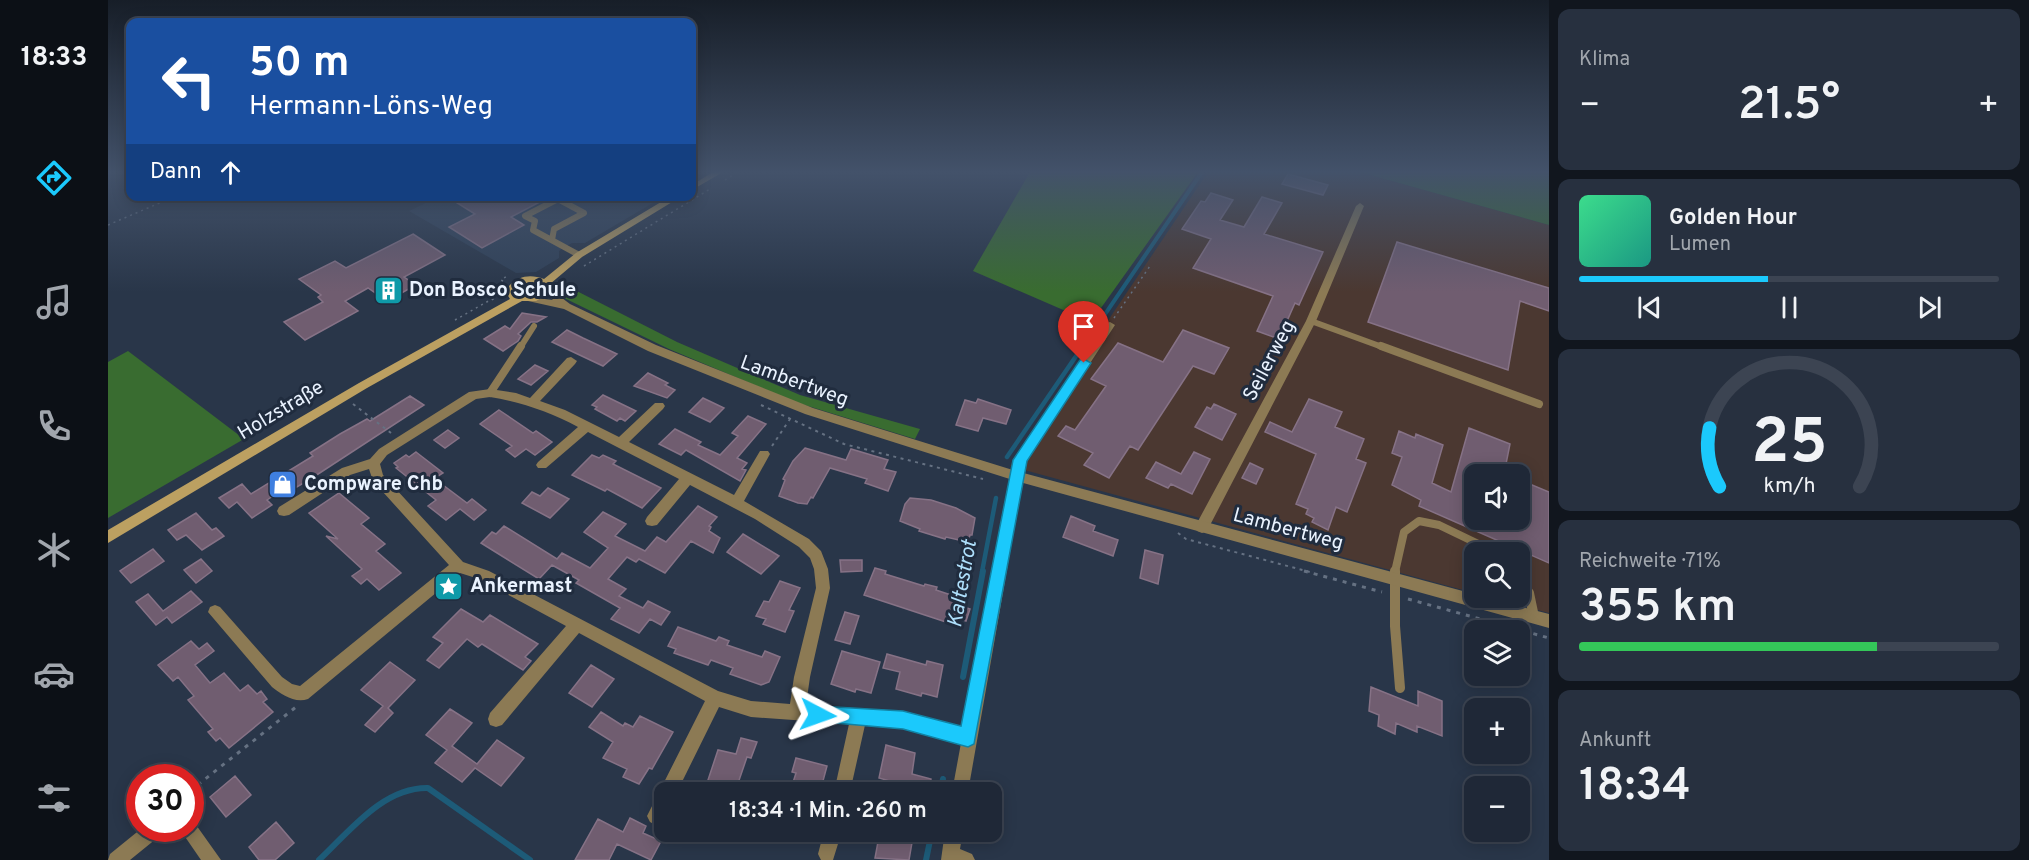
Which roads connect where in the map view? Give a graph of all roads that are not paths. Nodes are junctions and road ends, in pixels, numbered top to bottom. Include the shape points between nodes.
1 (533, 212) edge
2 (582, 212) edge
3 (651, 212) edge
4 (1358, 212) edge
5 (552, 240) junction
6 (579, 255) junction
7 (542, 283) junction
8 (515, 296) junction
9 (532, 299) junction
10 (566, 306) junction
11 (1311, 321) junction
12 (1110, 325) road end
13 (534, 326) dead end
14 (571, 361) dead end
15 (490, 393) junction
16 (533, 402) junction
17 (1539, 404) dead end
18 (659, 406) dead end
19 (587, 426) junction
20 (620, 444) junction
21 (764, 454) road end
22 (374, 463) junction
23 (542, 465) dead end
24 (1016, 476) junction
25 (688, 478) junction
26 (736, 503) junction
27 (284, 511) dead end
28 (652, 521) dead end
29 (1203, 527) junction
30 (108, 537) edge
31 (1475, 542) edge
32 (458, 566) junction
33 (1394, 579) junction
34 (1530, 598) edge
35 (215, 612) dead end
36 (1534, 617) junction
37 (1549, 621) edge
38 (576, 625) junction
39 (1400, 688) dead end
40 (715, 698) junction
41 (797, 713) junction
42 (860, 717) junction
43 (496, 719) dead end
44 (968, 738) junction
45 (673, 782) edge
46 (844, 782) edge
47 (961, 782) edge
48 (138, 842) edge
49 (198, 842) edge
50 (830, 842) edge
51 (955, 842) edge
52 (827, 854) dead end
53 (956, 858) edge
54 (116, 860) edge
55 (212, 860) edge

1 - 5 lane via 525,216 535,221 533,230
2 - 5 lane via 554,229
3 - 6 main road, Holzstraße
4 - 11 street, Seilerweg
5 - 6 lane
6 - 7 main road, Holzstraße
7 - 8 main road, Holzstraße via 518,283
7 - 9 main road, Holzstraße
7 - 10 street, Lambertweg
8 - 9 main road, Holzstraße
8 - 30 main road, Holzstraße
9 - 10 street, Lambertweg
10 - 24 street, Lambertweg via 652,348 795,406
11 - 17 lane
11 - 29 street, Seilerweg
12 - 24 street via 1020,460
13 - 15 lane
14 - 16 street
15 - 16 street
15 - 22 street via 466,398 383,452
16 - 19 street
18 - 20 street
19 - 20 street
19 - 23 street
20 - 25 street
21 - 26 street
22 - 27 street via 346,471
22 - 32 street via 377,477
24 - 29 street, Lambertweg
24 - 44 street
25 - 26 street
25 - 28 street
26 - 41 street via 804,543 816,555 821,569 823,588
29 - 33 street, Lambertweg
31 - 33 lane via 1440,525 1416,521 1405,530 1395,559
32 - 35 street via 302,694 277,682
32 - 38 street via 484,575
33 - 36 street, Lambertweg
33 - 39 lane
34 - 36 lane
36 - 37 street, Lambertweg
38 - 40 street
38 - 43 street
40 - 41 street via 750,710
40 - 45 street
41 - 42 street
42 - 44 street via 903,720
42 - 46 street
44 - 47 street
48 - 54 street
49 - 55 street
50 - 52 street
51 - 53 street

